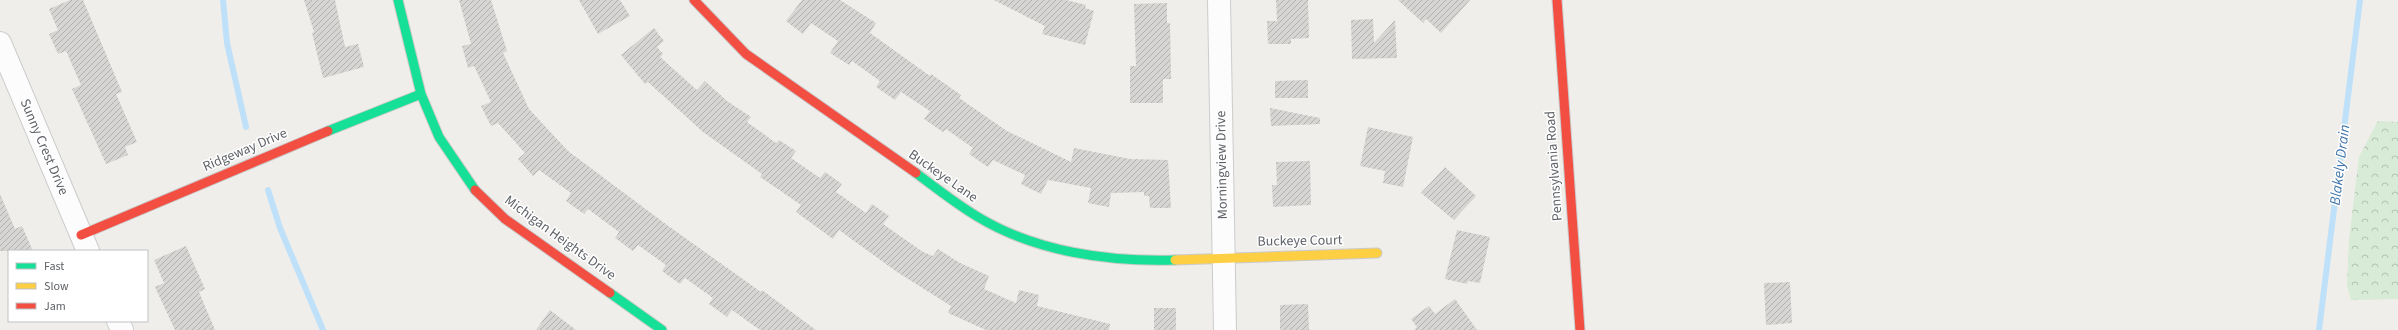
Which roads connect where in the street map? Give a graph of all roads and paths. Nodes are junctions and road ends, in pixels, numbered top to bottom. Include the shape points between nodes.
1 (398, 0) edge
2 (694, 0) edge
3 (1219, 0) edge
4 (1557, 0) edge
5 (0, 43) edge
6 (421, 94) junction
7 (85, 243) edge
8 (1377, 253) dead end
9 (1224, 257) junction
10 (662, 330) edge
11 (1226, 330) edge
12 (1580, 330) edge

1 - 6 street, Michigan Heights Drive
2 - 9 street, Buckeye Lane via 746,54 978,217 1010,234 1041,245 1105,257 1167,260
3 - 9 street, Morningview Drive
4 - 12 street, Pennsylvania Road
5 - 7 street, Sunny Crest Drive
6 - 7 street, Ridgeway Drive via 373,112
6 - 10 street, Michigan Heights Drive via 439,137 477,192 505,219
8 - 9 street, Buckeye Court
9 - 11 street, Morningview Drive

